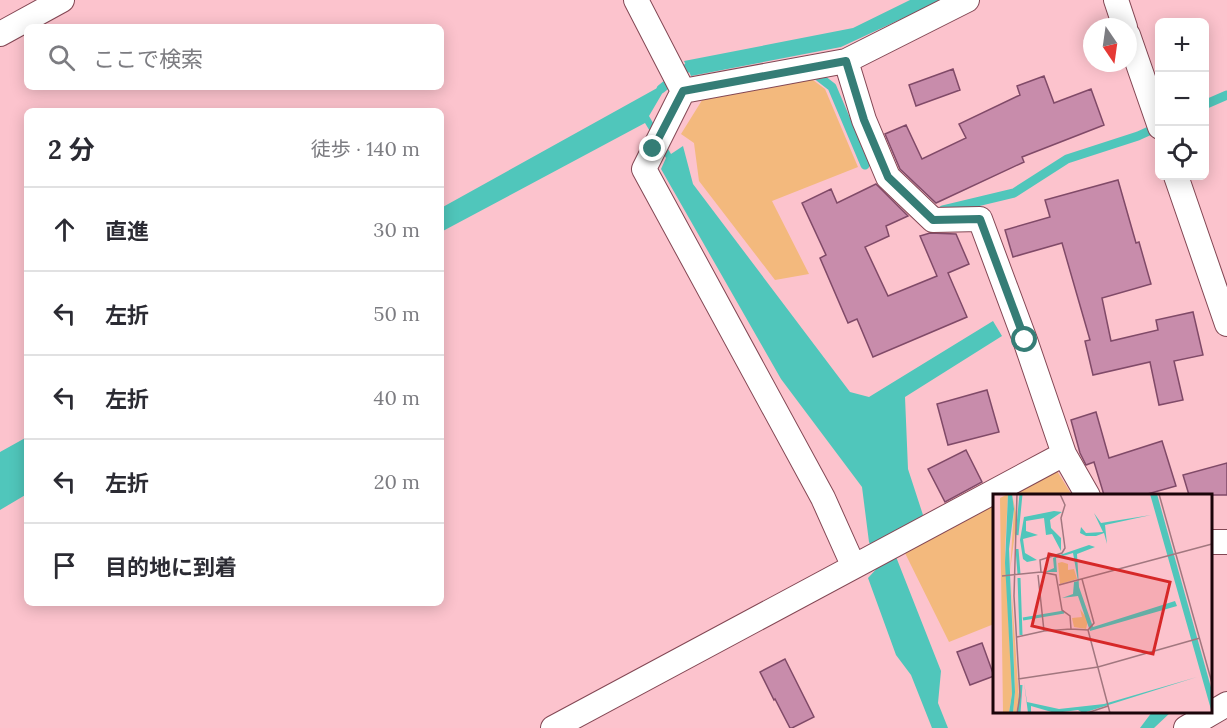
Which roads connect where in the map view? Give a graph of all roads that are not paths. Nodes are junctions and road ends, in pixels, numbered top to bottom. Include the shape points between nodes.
1 (62, 0) edge
2 (636, 0) edge
3 (967, 0) edge
4 (1116, 0) edge
5 (1122, 18) edge
6 (0, 34) edge
7 (846, 61) junction
8 (1137, 61) edge
9 (683, 91) junction
10 (1155, 113) edge
11 (1177, 180) edge
12 (1227, 324) edge
13 (1064, 454) junction
14 (1087, 494) edge
15 (860, 562) junction
16 (1227, 704) edge
17 (1212, 713) edge
18 (1212, 713) edge
19 (553, 728) edge
20 (1186, 728) edge

1 - 6 street
2 - 9 street
3 - 7 street
4 - 5 street
7 - 9 street
7 - 13 street via 864,120 888,177 933,220 980,219
8 - 10 street
9 - 15 street via 644,169
11 - 12 street
13 - 14 street
13 - 15 street
15 - 19 street
16 - 18 street
17 - 20 street

